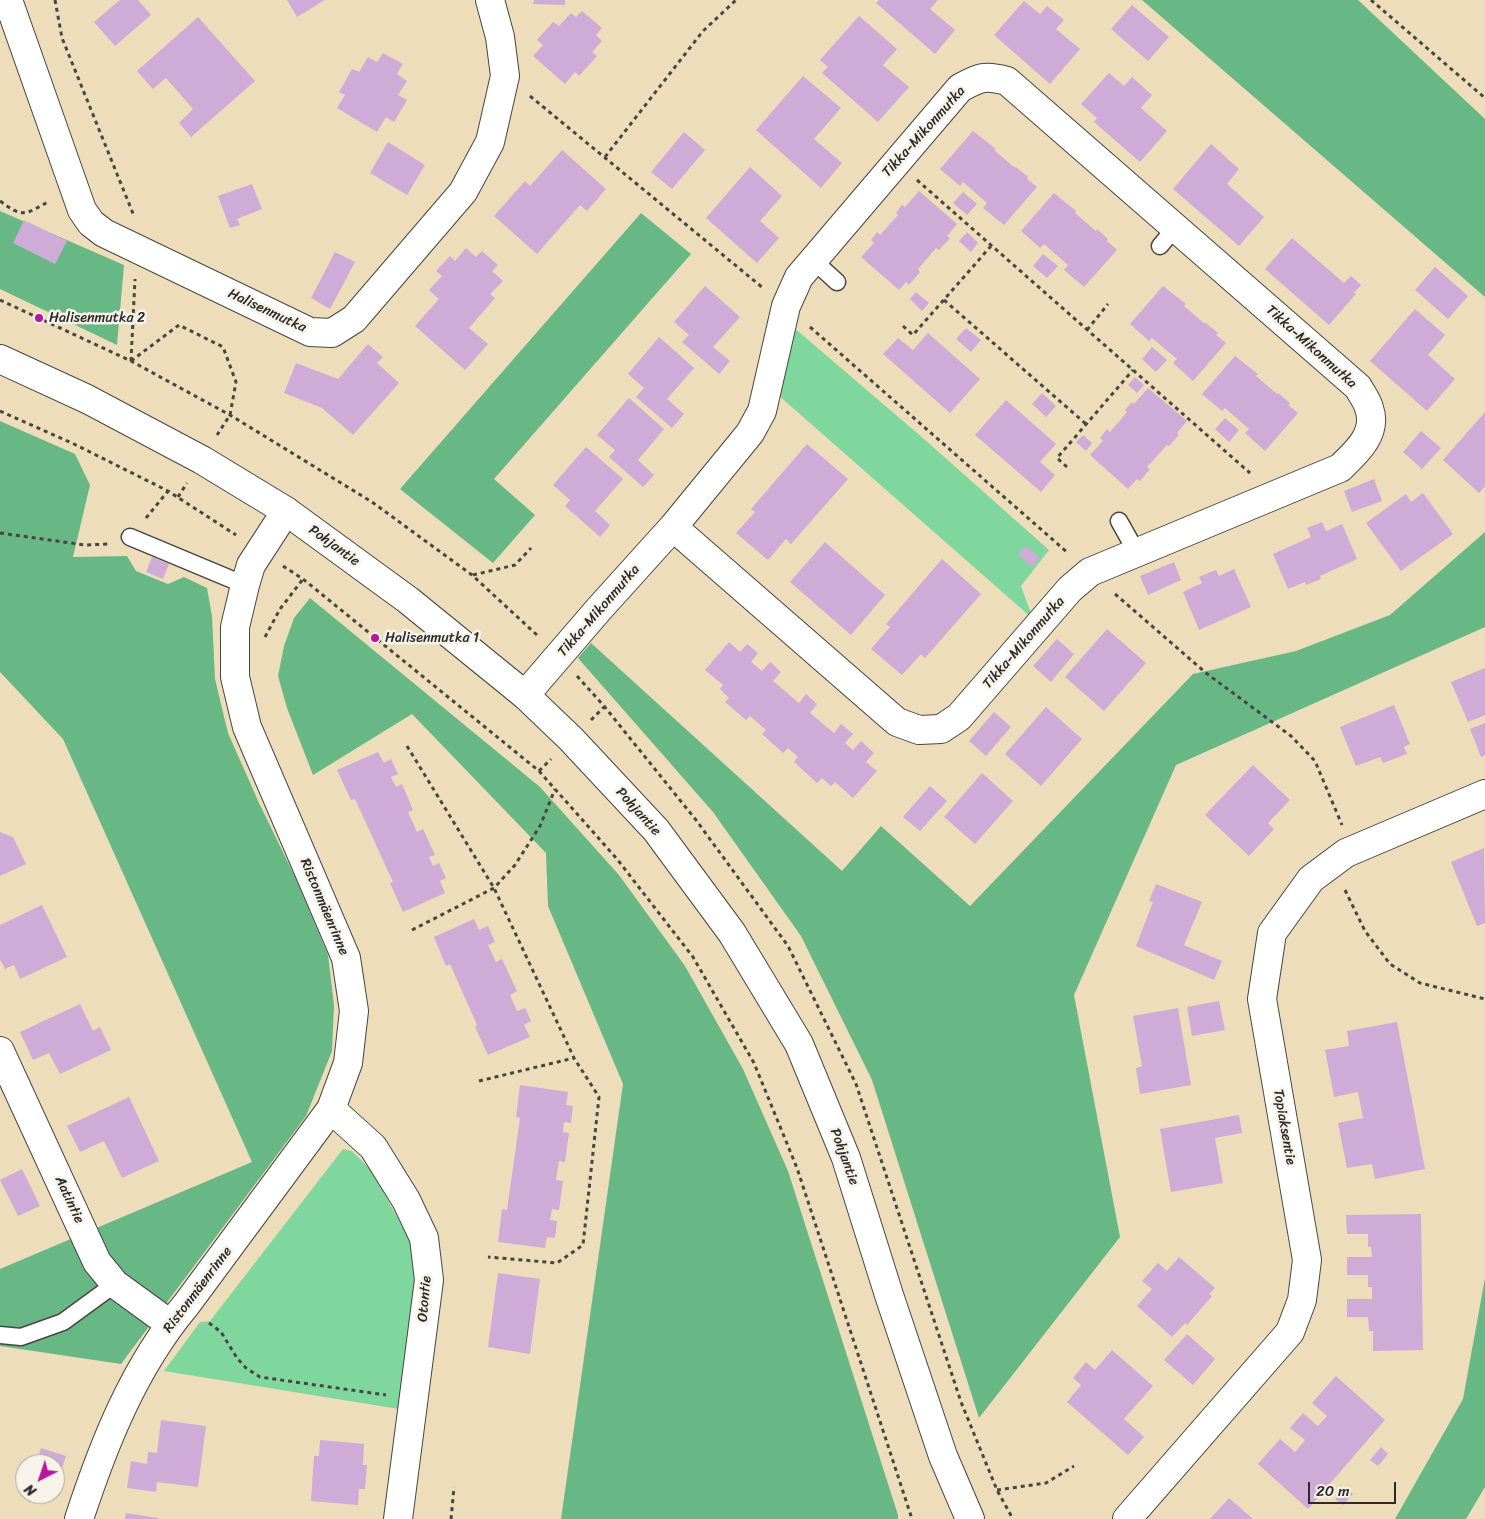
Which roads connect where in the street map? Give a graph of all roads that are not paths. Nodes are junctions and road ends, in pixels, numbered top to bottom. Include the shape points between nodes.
1 (8, 0) edge
2 (490, 0) edge
3 (813, 260) junction
4 (837, 282) dead end
5 (0, 359) edge
6 (286, 511) junction
7 (1119, 521) dead end
8 (673, 527) junction
9 (130, 537) road end
10 (1137, 553) junction
11 (245, 585) junction
12 (525, 695) junction
13 (1485, 794) edge
14 (0, 1051) edge
15 (332, 1109) junction
16 (115, 1284) junction
17 (186, 1316) junction
18 (0, 1335) edge
19 (78, 1519) edge
20 (398, 1519) edge
21 (970, 1519) edge
22 (1127, 1519) edge

1 - 2 street, Halisenmutka via 82,210 91,223 104,233 310,332 332,333 354,319 463,192 490,142 505,76 500,37
3 - 4 lane
3 - 8 street, Tikka-Mikonmutka via 799,277 786,306 762,412 750,434
3 - 10 street, Tikka-Mikonmutka via 960,88 974,80 990,77 1007,81 1168,237 1358,386 1370,408 1371,429 1360,450 1340,468
5 - 6 street, Pohjantie via 87,399 202,460
6 - 11 street, Ristonmäenrinne via 260,550
6 - 12 street, Pohjantie via 408,600
7 - 10 lane
8 - 10 street, Tikka-Mikonmutka via 897,722 920,730 941,728 959,717 1070,589 1090,572
8 - 12 street, Tikka-Mikonmutka
9 - 11 lane
11 - 15 street, Ristonmäenrinne via 235,627 235,677 247,727 346,958 354,1011 348,1063
12 - 21 street, Pohjantie via 656,830 732,933 799,1044 846,1158 943,1456
13 - 22 street, Topiaksentie via 1346,853 1311,879 1272,933 1262,998 1307,1260 1302,1300 1290,1332
14 - 16 street, Aatintie via 98,1262
15 - 17 street, Ristonmäenrinne
15 - 20 street, Otontie via 373,1147 406,1200 424,1238 429,1280
16 - 17 street, Aatintie
16 - 18 lane via 63,1322 21,1337
17 - 19 street, Ristonmäenrinne via 123,1403

